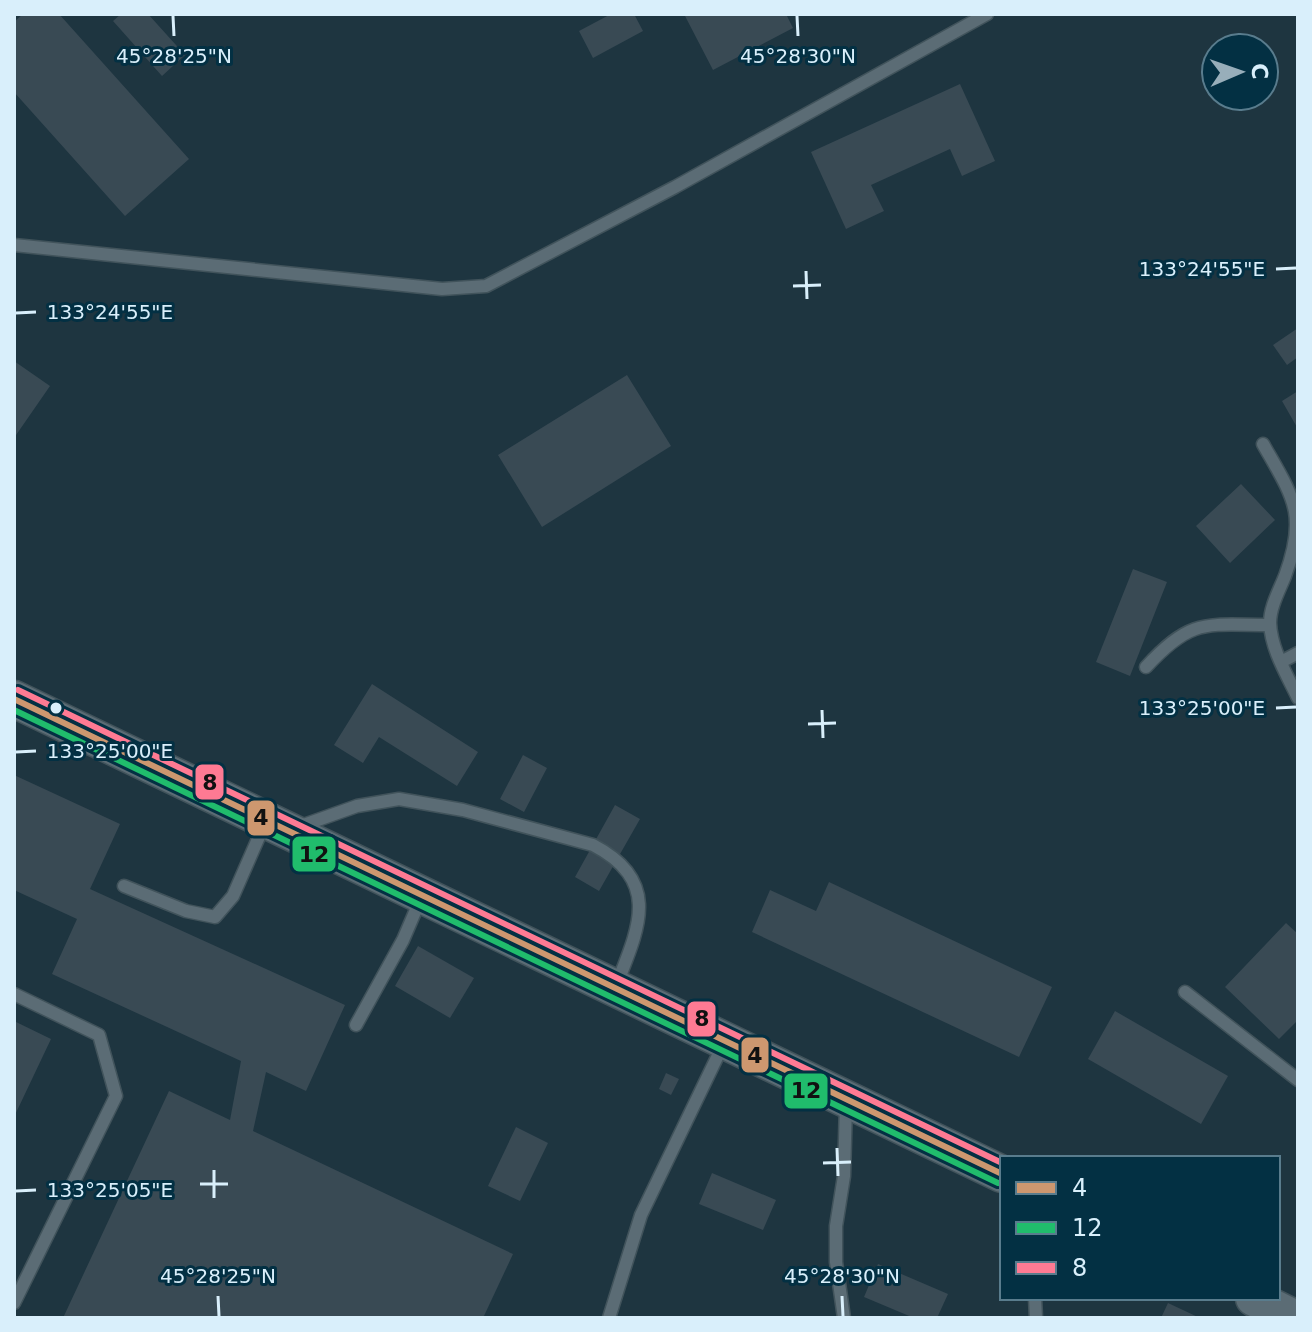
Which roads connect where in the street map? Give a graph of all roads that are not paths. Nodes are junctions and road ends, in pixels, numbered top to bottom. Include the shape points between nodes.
1 (987, 14) edge
2 (14, 245) edge
3 (1263, 444) dead end
4 (1270, 625) junction
5 (1298, 653) edge
6 (1281, 662) junction
7 (1146, 667) dead end
8 (1298, 698) edge
9 (14, 699) edge
10 (277, 825) junction
11 (124, 886) dead end
12 (423, 895) junction
13 (619, 990) junction
14 (1185, 992) dead end
15 (14, 994) edge
16 (356, 1025) dead end
17 (721, 1040) junction
18 (1298, 1080) edge
19 (846, 1100) junction
20 (1000, 1173) edge
21 (1258, 1300) edge
22 (14, 1303) edge
23 (609, 1318) edge
24 (844, 1318) edge
25 (1294, 1318) edge

1 - 2 lane via 486,286 442,289
3 - 4 lane via 1293,498 1296,515 1292,555
4 - 6 lane
4 - 7 lane via 1195,627 1166,645
5 - 6 lane
6 - 8 lane
9 - 10 main road
10 - 11 lane via 215,917
10 - 12 main road
10 - 13 lane via 399,799 463,810 593,845 627,870 641,910
12 - 13 main road
12 - 16 lane
13 - 17 main road
14 - 18 lane
15 - 22 lane via 99,1035 116,1096
17 - 19 main road
17 - 23 lane via 641,1215
19 - 20 main road
19 - 24 lane via 844,1176 836,1226
21 - 25 main road

